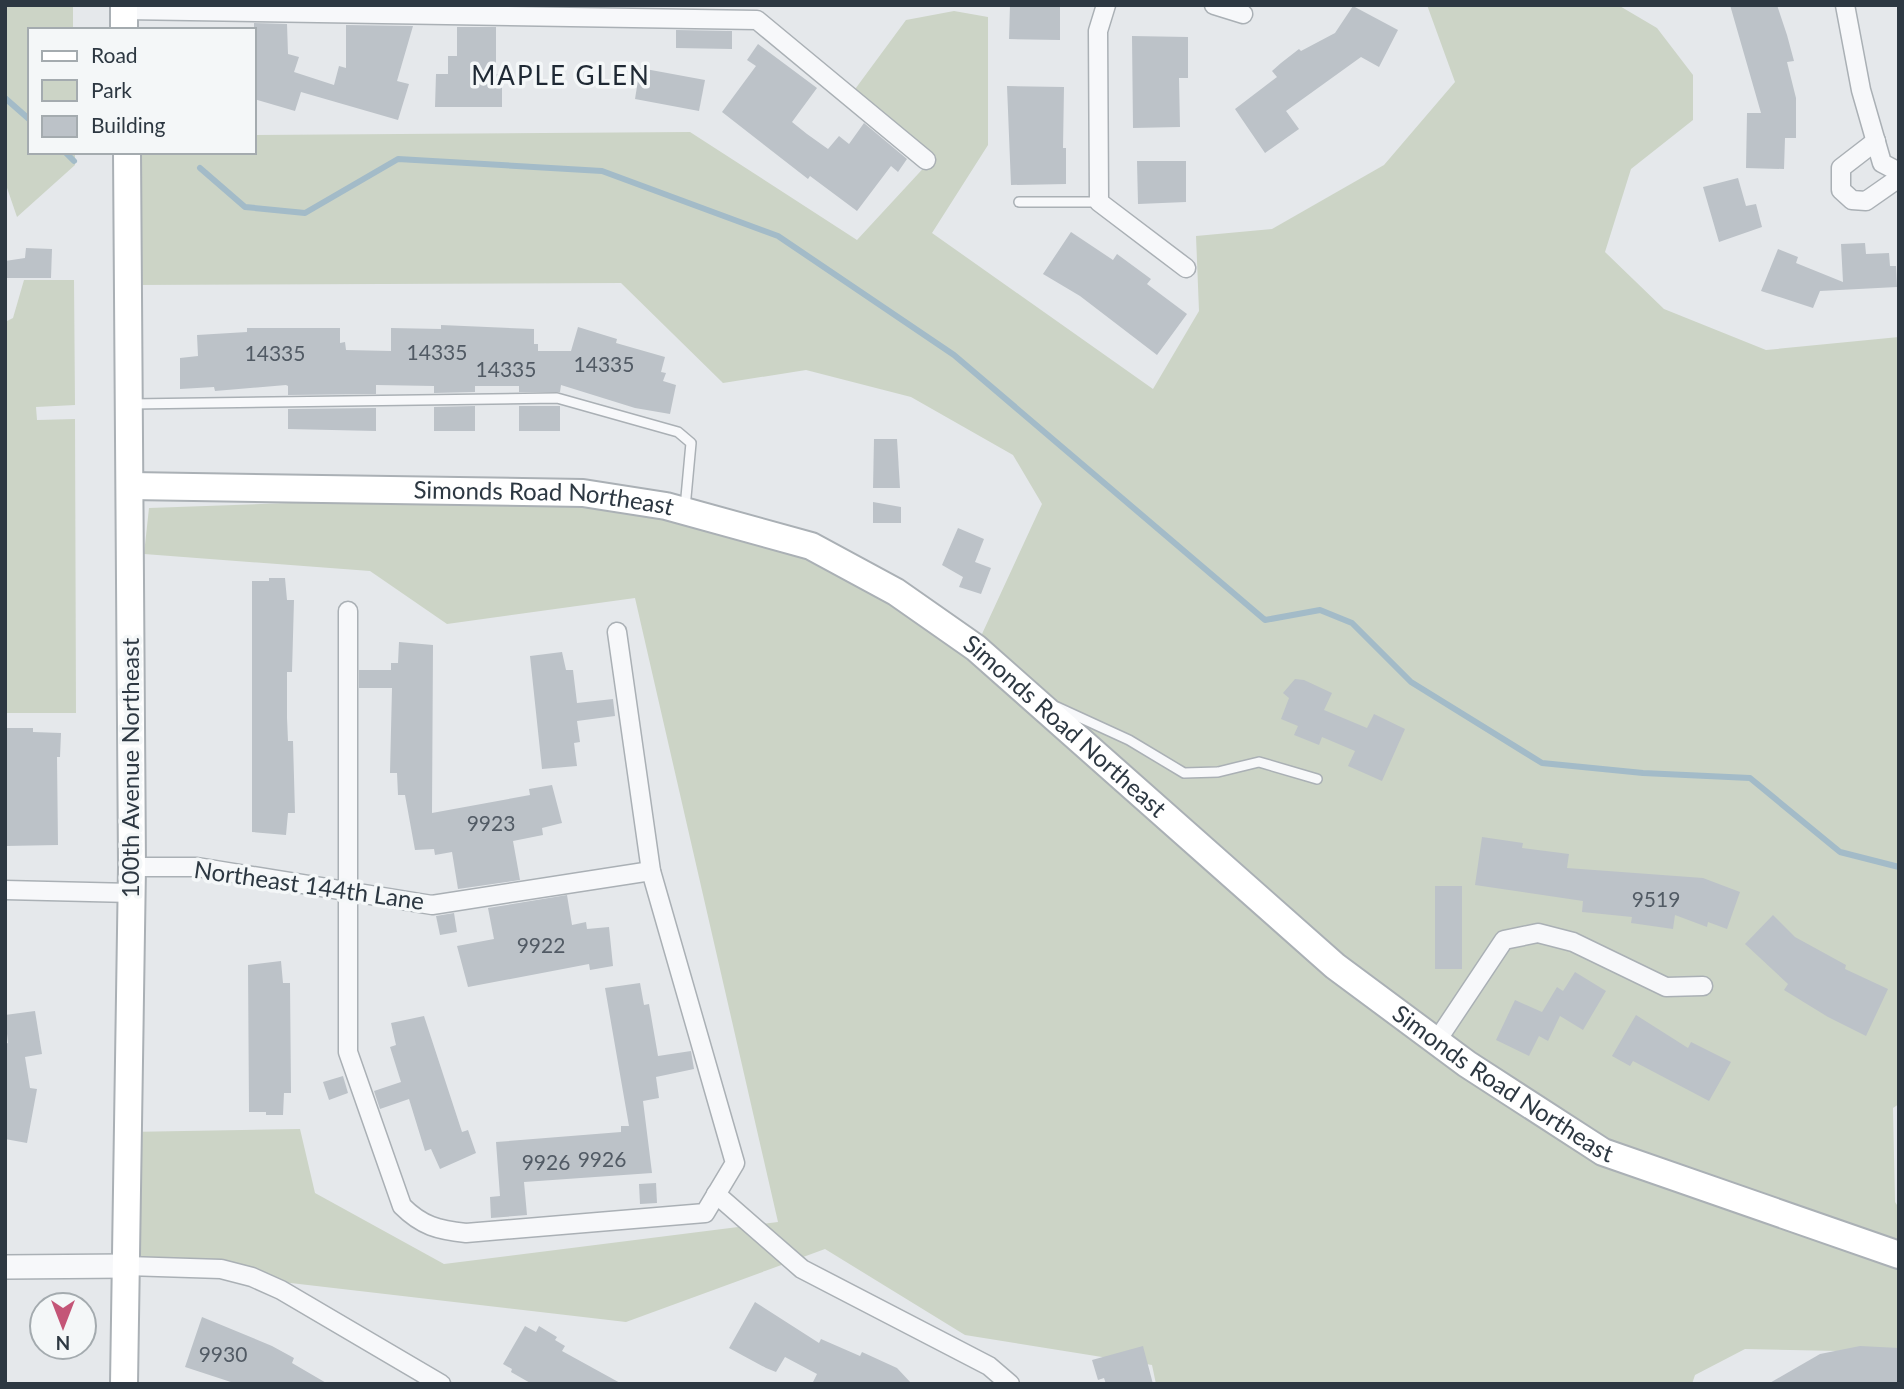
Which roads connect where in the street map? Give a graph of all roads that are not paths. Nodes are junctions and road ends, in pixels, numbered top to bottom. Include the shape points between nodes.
1 (1106, 5) edge
2 (1214, 5) edge
3 (1845, 5) edge
4 (1243, 14) dead end
5 (124, 15) edge
6 (1876, 141) junction
7 (127, 154) edge
8 (926, 160) dead end
9 (1899, 172) edge
10 (1899, 178) edge
11 (1019, 202) dead end
12 (1099, 202) junction
13 (1186, 268) dead end
14 (131, 404) junction
15 (131, 486) junction
16 (685, 510) junction
17 (348, 611) dead end
18 (617, 632) dead end
19 (1027, 693) junction
20 (1317, 779) dead end
21 (132, 867) junction
22 (651, 871) junction
23 (5, 890) edge
24 (132, 893) junction
25 (350, 893) junction
26 (1703, 986) dead end
27 (1436, 1042) junction
28 (716, 1194) junction
29 (1899, 1255) edge
30 (127, 1266) junction
31 (5, 1267) edge
32 (124, 1384) edge
33 (441, 1384) edge
34 (1010, 1384) edge

1 - 12 street via 1098,31
2 - 4 street
3 - 6 street
5 - 8 street via 757,20
6 - 9 street via 1882,163
6 - 10 street via 1841,168 1841,190 1852,200 1866,201
7 - 14 main road, 100th Avenue Northeast
11 - 12 lane
12 - 13 street
14 - 15 main road, 100th Avenue Northeast
14 - 16 lane via 557,398 678,432 691,443
15 - 16 main road, Simonds Road Northeast via 583,494
15 - 21 main road, 100th Avenue Northeast
16 - 19 main road, Simonds Road Northeast via 811,546 906,599 976,648
17 - 25 street
18 - 22 street
19 - 20 lane via 1129,740 1184,773 1218,772 1259,762
19 - 27 main road, Simonds Road Northeast via 1335,967
21 - 24 main road, 100th Avenue Northeast
21 - 25 street, Northeast 144th Lane via 197,867
22 - 25 street, Northeast 144th Lane via 432,905
22 - 28 street via 735,1163
23 - 24 street
24 - 30 main road, 100th Avenue Northeast
25 - 28 street via 348,1052 402,1206 418,1222 437,1230 466,1233 705,1213
26 - 27 street via 1666,987 1573,942 1538,933 1515,937 1504,940
27 - 29 main road, Simonds Road Northeast via 1603,1152
28 - 34 street via 802,1269 989,1366
30 - 31 street
30 - 32 main road, 100th Avenue Northeast
30 - 33 street via 221,1269 252,1278 281,1290

